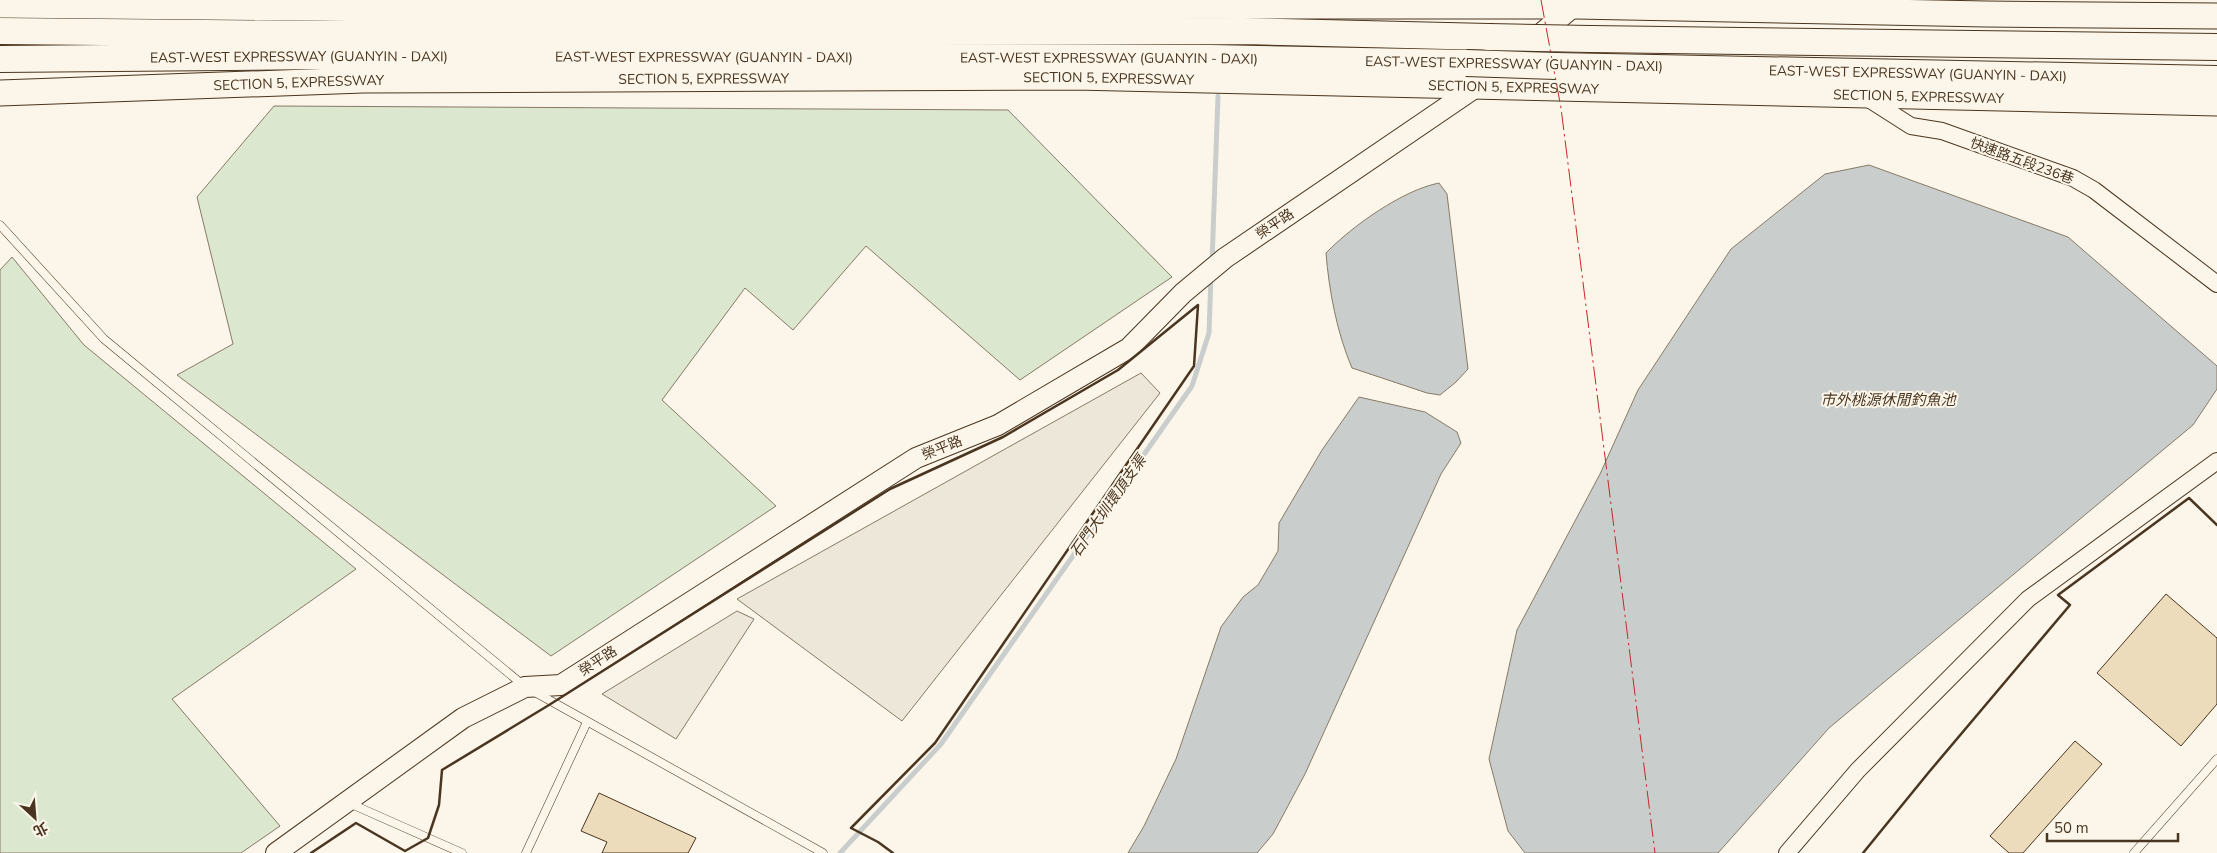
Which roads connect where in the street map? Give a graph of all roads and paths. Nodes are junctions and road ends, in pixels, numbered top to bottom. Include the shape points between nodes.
1 (1238, 3) edge
2 (1578, 3) edge
3 (0, 5) edge
4 (2217, 16) edge
5 (0, 31) edge
6 (2217, 47) edge
7 (0, 59) edge
8 (2217, 79) edge
9 (1479, 86) junction
10 (0, 93) edge
11 (1864, 96) junction
12 (2217, 103) edge
13 (0, 225) edge
14 (2217, 284) edge
15 (2217, 461) edge
16 (525, 687) junction
17 (588, 722) junction
18 (2217, 759) edge
19 (346, 802) junction
20 (276, 853) edge
21 (462, 853) edge
22 (526, 853) edge
23 (824, 853) edge
24 (1787, 853) edge
25 (2134, 853) edge

1 - 2 main road
1 - 3 main road via 586,11
2 - 4 main road via 1976,14
2 - 9 street, 榮平路
5 - 6 highway, EAST-WEST EXPRESSWAY (GUANYIN - DAXI), bridge via 343,34 1220,31
7 - 8 highway, EAST-WEST EXPRESSWAY (GUANYIN - DAXI), bridge via 324,56 1219,58
9 - 10 main road, SECTION 5, EXPRESSWAY via 1076,77 372,80
9 - 11 main road, SECTION 5, EXPRESSWAY
9 - 16 street, 榮平路 via 1225,258 1183,293 1129,348 998,425 916,458 561,685
11 - 12 main road, SECTION 5, EXPRESSWAY
11 - 14 street, 快速路五段236巷 via 1912,126 1942,131 2073,178 2094,190
13 - 16 lane via 104,339
15 - 24 street via 2028,599 1858,770
16 - 17 lane
16 - 19 street, 榮平路 via 463,718
17 - 22 lane
17 - 23 lane
18 - 25 lane
19 - 20 street, 榮平路
19 - 21 lane

